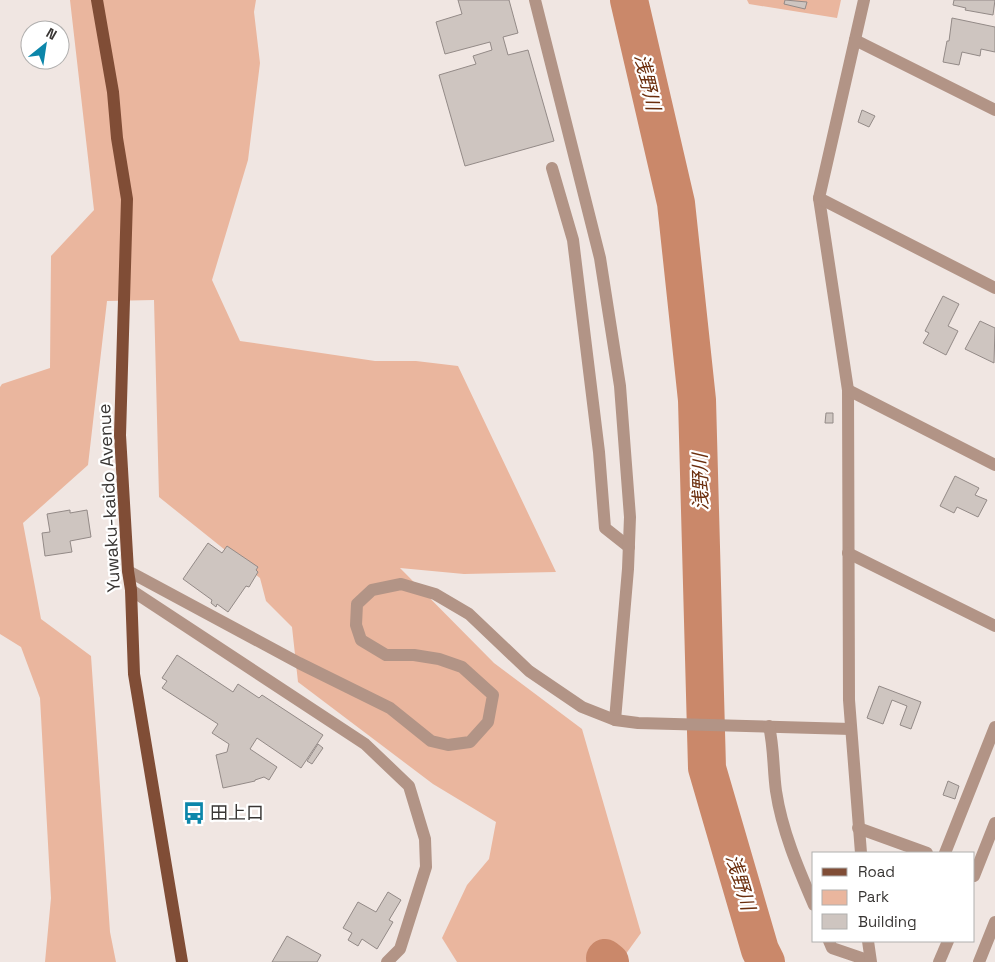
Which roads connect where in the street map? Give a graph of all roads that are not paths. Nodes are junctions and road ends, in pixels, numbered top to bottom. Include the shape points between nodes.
1 (97, 0) edge
2 (535, 0) edge
3 (864, 0) edge
4 (855, 40) junction
5 (995, 110) edge
6 (552, 168) dead end
7 (819, 198) junction
8 (995, 288) edge
9 (848, 390) junction
10 (995, 465) edge
11 (629, 547) junction
12 (848, 553) junction
13 (128, 571) junction
14 (131, 590) junction
15 (995, 626) edge
16 (615, 720) junction
17 (765, 726) junction
18 (995, 727) edge
19 (851, 729) junction
20 (995, 823) edge
21 (858, 828) junction
22 (861, 852) edge
23 (924, 852) edge
24 (945, 852) edge
25 (975, 873) edge
26 (812, 900) edge
27 (995, 922) edge
28 (829, 942) edge
29 (868, 942) edge
30 (948, 942) edge
31 (870, 961) edge
32 (182, 962) edge
33 (387, 962) edge
34 (939, 962) edge
35 (979, 962) edge

1 - 13 main road, Yuwaku-kaido Avenue via 127,199 120,435
2 - 11 street via 600,258 620,386 630,517
3 - 4 street
4 - 5 street
4 - 7 street
6 - 11 street via 573,240 597,433 605,528
7 - 8 street
7 - 9 street
9 - 10 street
9 - 12 street
11 - 16 street
12 - 15 street
12 - 19 street
13 - 14 main road, Yuwaku-kaido Avenue
13 - 16 street via 390,708 431,741 448,745 470,742 488,722 493,695 462,667 414,655 386,655 361,640 356,625 356,604 372,590 401,584 435,594 469,614 529,671 582,707
14 - 32 main road, Yuwaku-kaido Avenue via 134,674
14 - 33 street via 365,744 409,786 425,839 426,867 400,949
16 - 17 street via 638,724
17 - 19 street
17 - 26 street via 773,744 776,791 789,846
18 - 24 street
19 - 21 street
20 - 25 street
21 - 22 street
21 - 23 street
27 - 35 street
28 - 31 street via 832,948
29 - 31 street
30 - 34 street

